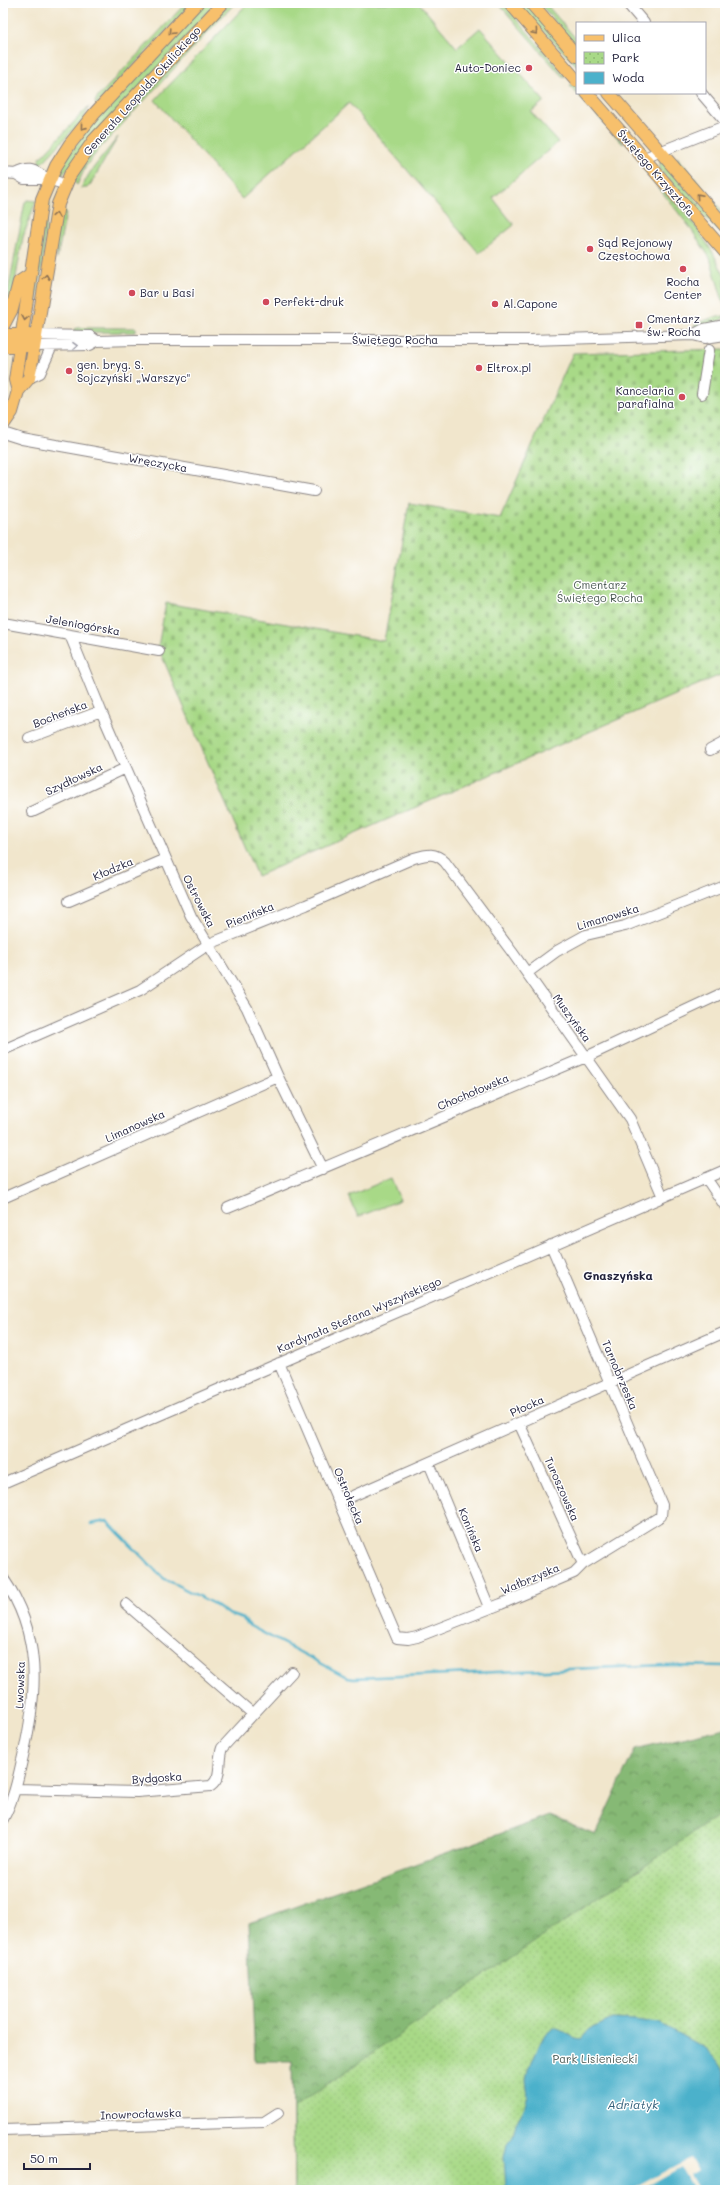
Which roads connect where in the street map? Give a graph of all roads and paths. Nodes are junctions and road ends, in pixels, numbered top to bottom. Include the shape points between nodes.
1 (197, 3) edge
2 (222, 3) edge
3 (510, 3) edge
4 (531, 3) edge
5 (627, 3) edge
6 (643, 22) edge
7 (576, 55) edge
8 (576, 80) edge
9 (589, 94) edge
10 (610, 94) edge
11 (702, 94) edge
12 (725, 121) edge
13 (725, 126) edge
14 (661, 152) junction
15 (644, 158) junction
16 (3, 173) edge
17 (49, 179) junction
18 (65, 184) junction
19 (725, 226) edge
20 (725, 252) edge
21 (31, 274) junction
22 (725, 324) edge
23 (3, 326) edge
24 (3, 335) edge
25 (693, 335) junction
26 (725, 335) edge
27 (21, 340) junction
28 (35, 340) junction
29 (97, 341) junction
30 (3, 346) edge
31 (52, 346) junction
32 (709, 350) dead end
33 (29, 378) junction
34 (18, 391) junction
35 (702, 394) dead end
36 (3, 425) edge
37 (3, 433) edge
38 (314, 491) dead end
39 (3, 623) edge
40 (70, 635) junction
41 (159, 651) dead end
42 (101, 711) junction
43 (29, 738) dead end
44 (725, 742) edge
45 (710, 750) dead end
46 (126, 768) junction
47 (32, 812) dead end
48 (166, 859) junction
49 (446, 862) joint
50 (725, 886) edge
51 (69, 901) dead end
52 (209, 944) junction
53 (526, 973) junction
54 (725, 992) edge
55 (3, 1050) edge
56 (586, 1058) junction
57 (278, 1077) junction
58 (323, 1169) junction
59 (725, 1170) edge
60 (706, 1178) junction
61 (663, 1197) junction
62 (3, 1198) edge
63 (725, 1206) edge
64 (228, 1208) dead end
65 (551, 1245) junction
66 (725, 1332) edge
67 (279, 1363) junction
68 (611, 1383) junction
69 (519, 1423) junction
70 (429, 1463) junction
71 (3, 1483) edge
72 (339, 1502) junction
73 (660, 1516) joint
74 (583, 1564) junction
75 (3, 1578) edge
76 (126, 1604) dead end
77 (489, 1608) junction
78 (397, 1638) joint
79 (292, 1672) dead end
80 (253, 1714) junction
81 (16, 1789) junction
82 (3, 1819) edge
83 (278, 2113) dead end
84 (3, 2130) edge

1 -> 17 main road, Generała Leopolda Okulickiego via 94,114 70,144
2 - 18 main road, Generała Leopolda Okulickiego via 94,140
3 -> 8 main road
4 - 7 main road
5 - 6 street
9 - 15 main road, Świętego Krzysztofa
10 - 14 main road, Świętego Krzysztofa
11 - 12 street
13 - 14 street
14 - 15 street
19 -> 14 main road, Świętego Krzysztofa
15 - 20 main road, Świętego Krzysztofa
16 - 17 street via 16,174 24,179
17 - 18 street
17 - 21 main road, Generała Leopolda Okulickiego via 42,199
28 -> 18 main road, Generała Leopolda Okulickiego via 58,204
21 - 23 main road via 19,282 12,309
21 -> 27 main road, Generała Leopolda Okulickiego
22 - 25 street, Świętego Rocha via 704,329
24 - 27 main road, Świętego Rocha
25 - 26 street, Świętego Rocha via 705,338
25 - 29 street, Świętego Rocha via 531,340
27 - 28 main road, Świętego Rocha
27 - 30 main road, Świętego Rocha
27 - 34 main road via 15,380
28 - 29 street, Świętego Rocha via 90,336
28 - 31 street, Świętego Rocha
28 - 33 main road
31 -> 29 street, Świętego Rocha via 90,345
31 - 33 street via 40,372
32 - 35 street
33 - 34 main road
34 - 36 main road via 12,412
37 - 38 street, Wręczycka via 22,439
39 - 40 street, Jeleniogórska
40 - 41 street, Jeleniogórska
40 - 42 street, Ostrowska
42 - 43 street, Bocheńska
42 - 46 street, Ostrowska
44 - 45 street
46 - 47 street, Szydłowska
46 - 48 street, Ostrowska
48 - 51 street, Kłodzka
48 - 52 street, Ostrowska via 191,916
49 - 52 street, Pienińska via 432,853 414,858 306,906
49 - 53 street, Muszyńska
50 - 53 street, Limanowska via 625,926 586,935
52 - 55 street, Pienińska via 140,990
52 - 57 street, Ostrowska via 247,1008
53 - 56 street, Muszyńska
54 - 56 street, Chochołowska
56 - 58 street, Chochołowska via 381,1142
56 - 61 street, Muszyńska via 630,1119
57 - 58 street, Ostrowska
57 - 62 street, Limanowska
58 - 64 street, Chochołowska
59 - 60 street, Kardynała Stefana Wyszyńskiego
60 - 61 street, Kardynała Stefana Wyszyńskiego
60 - 63 street
61 - 65 street, Kardynała Stefana Wyszyńskiego
65 - 67 street, Kardynała Stefana Wyszyńskiego
65 - 68 street, Tarnobrzeska
66 - 68 street, Płocka
67 - 71 street, Kardynała Stefana Wyszyńskiego
67 - 72 street, Ostrołęcka
68 - 69 street, Płocka
68 - 73 street, Tarnobrzeska via 662,1505
69 - 70 street, Płocka
69 - 74 street, Turoszowska
70 - 72 street, Płocka
70 - 77 street, Konińska
72 - 78 street, Ostrołęcka
73 - 74 street, Wałbrzyska
74 - 77 street, Wałbrzyska via 574,1573
75 - 81 street, Lwowska via 22,1612 31,1641 34,1667 33,1706
76 - 80 street
77 - 78 street, Wałbrzyska via 417,1637
79 - 80 street, Bydgoska
80 - 81 street, Bydgoska via 222,1748 219,1756 219,1776 211,1786 136,1792
81 - 82 street, Lwowska
83 - 84 street, Inowrocławska via 264,2122

